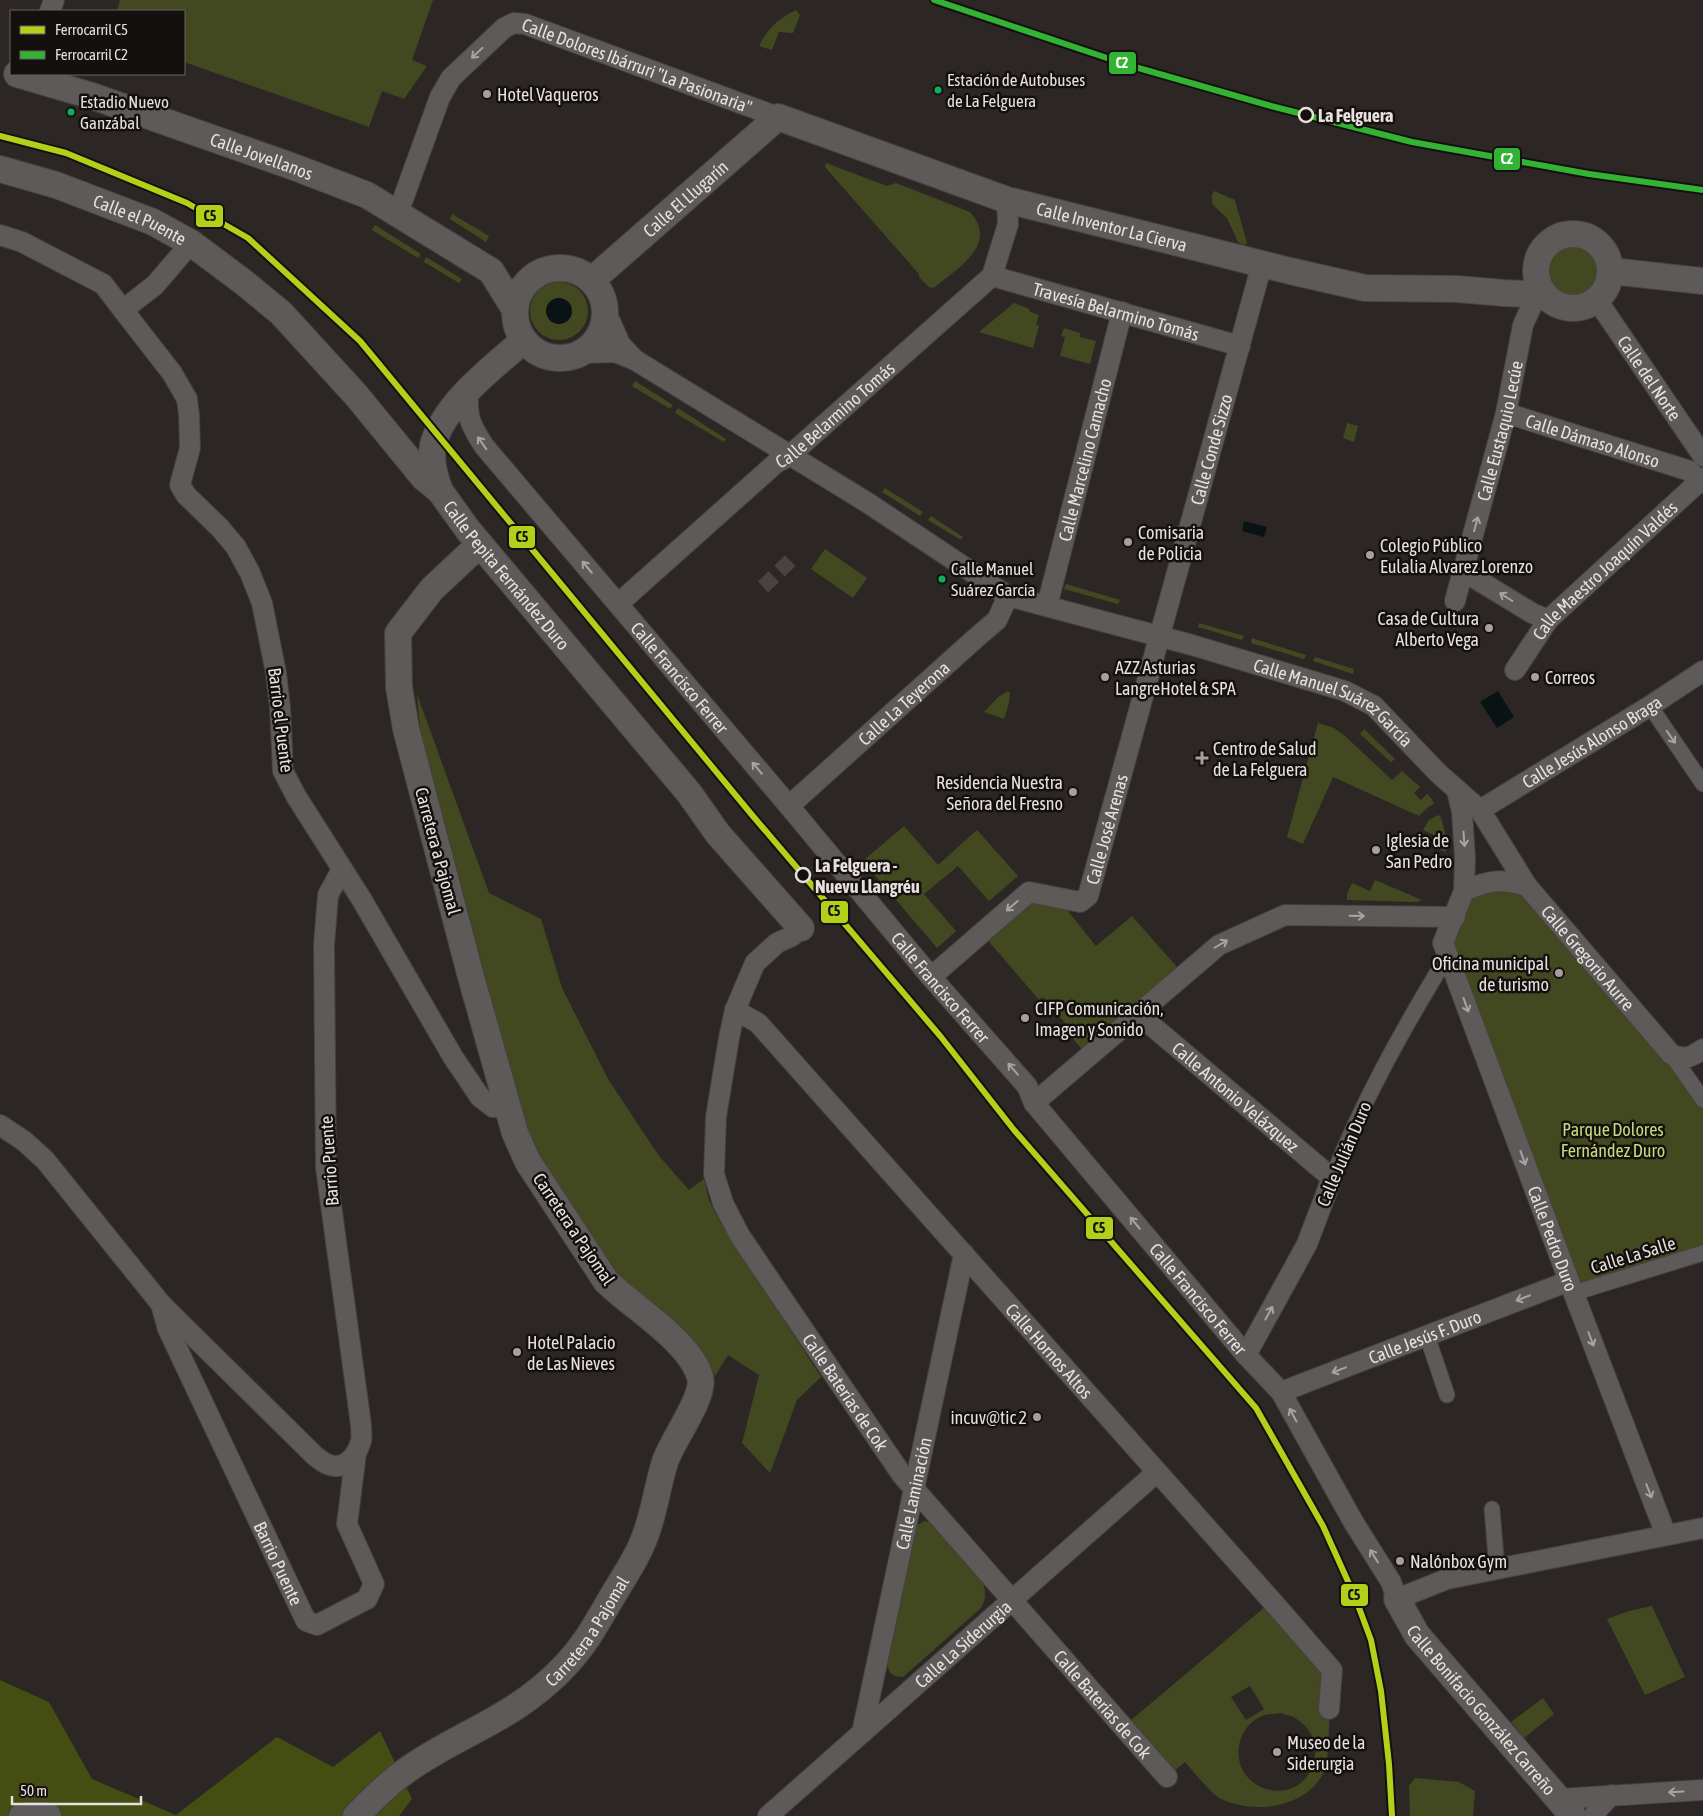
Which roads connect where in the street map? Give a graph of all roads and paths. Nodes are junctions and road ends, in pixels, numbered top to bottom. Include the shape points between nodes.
1 (19, 75) edge
2 (778, 117) junction
3 (0, 169) edge
4 (1007, 200) junction
5 (398, 213) junction
6 (0, 235) edge
7 (192, 243) junction
8 (1536, 263) junction
9 (1262, 264) junction
10 (491, 271) junction
11 (1611, 271) junction
12 (541, 272) junction
13 (992, 276) junction
14 (592, 280) junction
15 (1703, 281) edge
16 (1457, 289) junction
17 (1542, 292) junction
18 (1504, 293) junction
19 (1596, 300) junction
20 (514, 308) junction
21 (123, 310) junction
22 (606, 312) junction
23 (1122, 312) junction
24 (1523, 325) junction
25 (523, 341) junction
26 (1240, 346) junction
27 (582, 353) junction
28 (634, 360) junction
29 (468, 392) junction
30 (1506, 413) junction
31 (433, 446) junction
32 (1699, 450) edge
33 (401, 451) junction
34 (789, 456) junction
35 (1680, 467) junction
36 (1699, 482) edge
37 (440, 491) junction
38 (480, 544) junction
39 (1463, 571) junction
40 (1008, 596) junction
41 (1455, 601) dead end
42 (618, 604) junction
43 (1047, 606) junction
44 (1548, 620) junction
45 (1159, 635) junction
46 (1515, 670) dead end
47 (1703, 671) edge
48 (1650, 706) junction
49 (1703, 784) edge
50 (1457, 791) junction
51 (789, 806) junction
52 (1480, 810) junction
53 (342, 869) junction
54 (1527, 886) junction
55 (1464, 891) junction
56 (1454, 917) junction
57 (792, 919) joint
58 (1446, 949) junction
59 (932, 977) junction
60 (736, 1010) junction
61 (1138, 1014) junction
62 (1703, 1049) edge
63 (1671, 1054) junction
64 (1703, 1100) edge
65 (1034, 1103) junction
66 (507, 1105) junction
67 (0, 1125) edge
68 (1332, 1178) junction
69 (1703, 1253) edge
70 (964, 1254) junction
71 (1571, 1287) junction
72 (162, 1304) junction
73 (1427, 1336) junction
74 (1246, 1355) junction
75 (1281, 1392) junction
76 (1447, 1395) dead end
77 (356, 1453) junction
78 (1157, 1472) junction
79 (913, 1489) junction
80 (1492, 1509) dead end
81 (1703, 1528) edge
82 (1666, 1534) junction
83 (1498, 1569) junction
84 (1397, 1599) junction
85 (1012, 1601) junction
86 (1329, 1709) dead end
87 (862, 1733) junction
88 (1167, 1777) dead end
89 (1703, 1790) edge
90 (1611, 1795) junction
91 (1566, 1808) edge
92 (22, 1816) edge
93 (48, 1816) edge
94 (356, 1816) edge
95 (768, 1816) edge
96 (1594, 1816) edge

1 - 5 street, Calle Jovellanos via 92,96 294,168 367,195
2 - 4 street, Calle Inventor La Cierva
2 -> 5 street, Calle Dolores Ibárruri "La Pasionaria" via 514,22 451,78 440,97
2 - 14 street, Calle El Llugarín
3 - 7 street, Calle el Puente via 56,185 153,222
4 - 9 street, Calle Inventor La Cierva
4 - 13 street, Calle Belarmino Tomás via 1008,224
5 - 10 street, Calle Jovellanos
6 - 21 street via 22,242 103,284
7 - 21 street, Calle el Puente via 155,285
7 - 33 street, Calle Pepita Fernández Duro via 281,313 356,394
8 - 11 street via 1546,246 1559,236 1578,234 1593,239 1607,254
8 - 16 street, Calle Inventor La Cierva via 1518,277
8 - 17 street via 1536,277
9 - 16 street, Calle Inventor La Cierva via 1365,288
9 - 26 street, Calle Conde Sizzo
10 - 12 street, Calle Jovellanos
10 - 20 street, Calle Jovellanos
11 - 15 street
11 - 19 street via 1607,287
12 - 14 street via 558,267 580,272
12 - 20 street via 520,290
13 - 23 street, Travesía Belarmino Tomás
13 - 34 street, Calle Belarmino Tomás
14 - 22 street via 602,295
16 - 18 street, Calle Inventor La Cierva
17 - 18 street, Calle Inventor La Cierva
17 - 19 street via 1560,306 1578,308
17 - 24 street, Calle Eustaquio Lecúe
18 - 24 street via 1514,299 1522,312
19 - 32 street, Calle del Norte
20 - 25 street via 516,325
21 - 53 street, Barrio el Puente via 172,373 186,399 190,448 180,485 236,546 250,573 262,603 276,673 284,771
22 - 27 street via 599,336
22 - 28 street via 620,344
23 - 26 street, Travesía Belarmino Tomás
23 - 43 street, Calle Marcelino Camacho
24 - 30 street, Calle Eustaquio Lecúe
25 - 27 street via 537,353 558,359
25 - 29 street
26 - 45 street, Calle Conde Sizzo
27 - 28 street via 615,352
28 - 34 street, Calle Manuel Suárez García
29 - 31 street via 444,417
42 -> 29 street, Calle Francisco Ferrer via 484,446 470,424
30 - 35 street, Calle Dámaso Alonso
39 -> 30 street, Calle Eustaquio Lecúe
31 - 33 street via 411,454
31 - 37 street via 434,476
32 - 35 street, Calle Dámaso Alonso via 1688,465
33 - 37 street, Calle Pepita Fernández Duro
34 - 40 street, Calle Manuel Suárez García via 868,503
34 - 42 street, Calle Belarmino Tomás via 776,463
35 - 36 street, Calle Dámaso Alonso via 1690,471
36 - 44 street, Calle Maestro Joaquín Valdés
37 - 38 street, Calle Pepita Fernández Duro
38 - 57 street, Calle Pepita Fernández Duro via 688,793 718,834
38 - 66 street, Carretera a Pajomal via 432,590 398,633 399,687 406,729
39 - 41 street, Calle Eustaquio Lecúe
44 -> 39 street
40 - 43 street, Calle Manuel Suárez García
40 - 51 street, Calle La Teyerona via 997,620
51 -> 42 street, Calle Francisco Ferrer
43 - 45 street, Calle Manuel Suárez García
44 - 46 street, Calle Maestro Joaquín Valdés
45 - 50 street, Calle Manuel Suárez García via 1345,691 1374,706
45 -> 59 street, Calle José Arenas via 1088,896 1080,902 1072,902 1029,892
47 - 48 street, Calle Jesús Alonso Braga
48 -> 49 street
48 - 52 street, Calle Jesús Alonso Braga
50 - 52 street, Calle Manuel Suárez García
50 -> 55 street, Calle Julián Duro via 1462,812
51 - 59 street, Calle Francisco Ferrer
52 - 54 street, Calle Gregorio Aurre
53 - 66 street, Barrio el Puente via 480,1097 493,1107
53 - 77 street, Barrio Puente via 328,895 324,945 326,1168 361,1425 361,1440
54 - 55 street via 1493,880
54 - 63 street, Calle Gregorio Aurre
55 - 56 street, Calle Julián Duro
56 - 58 street, Calle Julián Duro
61 -> 56 street via 1218,945 1285,915
57 - 60 street, Calle Baterías de Cok via 782,927 777,943 755,963
58 - 68 street, Calle Julián Duro via 1370,1094
58 -> 71 street, Calle Pedro Duro
65 -> 59 street, Calle Francisco Ferrer via 1028,1086
60 - 70 street, Calle Hornos Altos via 758,1023
60 - 79 street, Calle Baterías de Cok via 716,1118 714,1174 723,1203 740,1236
61 - 65 street
61 - 68 street, Calle Antonio Velázquez
62 - 63 street via 1683,1058
63 - 64 street, Calle Gregorio Aurre
74 -> 65 street, Calle Francisco Ferrer
66 - 94 street, Carretera a Pajomal via 528,1162 606,1281 687,1353 702,1385 665,1462 645,1538 588,1637 574,1655 519,1705 408,1769
67 - 72 street, Barrio Puente via 45,1160
74 -> 68 street, Calle Julián Duro via 1307,1244
69 - 71 street, Calle La Salle
70 - 78 street, Calle Hornos Altos
70 - 79 street, Calle Laminación
71 -> 73 street, Calle Jesús F. Duro
71 -> 82 street, Calle Pedro Duro
72 - 77 street, Barrio Puente via 314,1455 327,1464 339,1466
72 - 77 street, Barrio Puente via 168,1329 306,1621 317,1625 367,1599 374,1584 347,1524
73 -> 75 street, Calle Jesús F. Duro
73 - 76 street
74 - 75 street, Calle Francisco Ferrer
84 -> 75 street, Calle Francisco Ferrer via 1391,1582
78 - 85 street, Calle La Siderurgia
78 - 86 street, Calle Hornos Altos via 1332,1670
79 - 85 street, Calle Baterías de Cok
79 - 87 street, Calle Laminación
80 - 83 street
81 - 82 street
82 - 83 street
83 - 84 street via 1447,1579
84 - 91 street, Calle Bonifacio González Carreño via 1418,1635
85 - 87 street, Calle La Siderurgia
85 - 88 street, Calle Baterías de Cok
87 - 95 street, Calle La Siderurgia
89 -> 90 street
90 - 91 street
90 - 96 street
92 - 93 street

